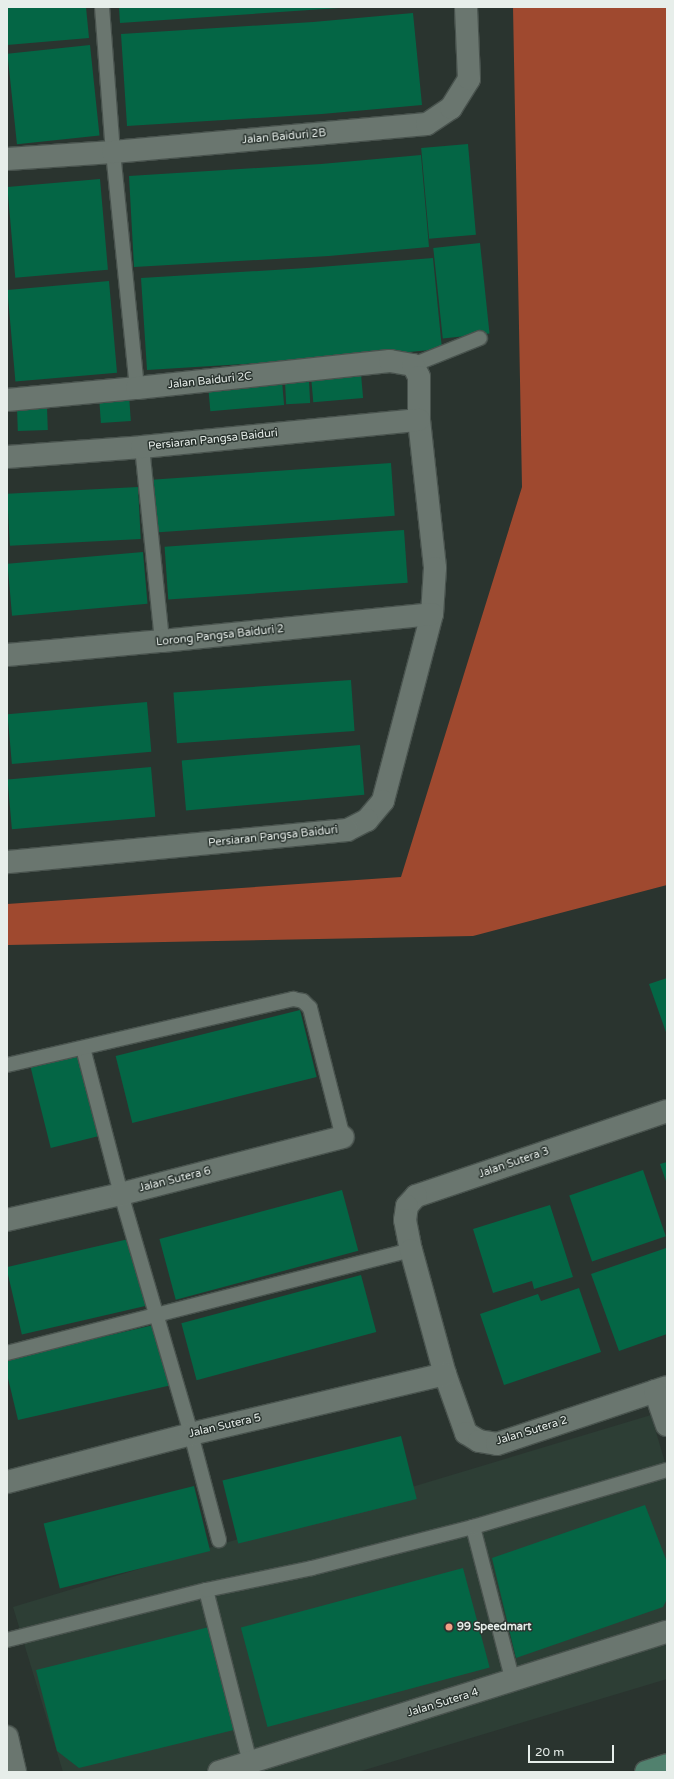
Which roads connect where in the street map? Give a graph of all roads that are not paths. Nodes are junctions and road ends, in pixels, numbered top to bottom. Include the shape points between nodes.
1 (102, 7) edge
2 (466, 7) edge
3 (113, 152) junction
4 (7, 159) edge
5 (480, 338) dead end
6 (413, 365) junction
7 (137, 388) junction
8 (7, 400) edge
9 (419, 420) junction
10 (142, 447) junction
11 (7, 457) edge
12 (432, 614) junction
13 (162, 641) junction
14 (7, 655) edge
15 (7, 862) edge
16 (83, 1048) junction
17 (7, 1065) edge
18 (667, 1111) edge
19 (343, 1137) joint
20 (121, 1194) junction
21 (7, 1220) edge
22 (411, 1250) junction
23 (157, 1316) junction
24 (7, 1353) edge
25 (445, 1374) junction
26 (661, 1389) edge
27 (667, 1425) edge
28 (191, 1434) junction
29 (667, 1470) edge
30 (7, 1482) edge
31 (474, 1527) junction
32 (219, 1540) dead end
33 (206, 1590) junction
34 (667, 1632) edge
35 (7, 1640) edge
36 (512, 1682) junction
37 (7, 1737) edge
38 (250, 1762) junction
39 (667, 1765) edge
40 (15, 1772) edge
41 (219, 1772) edge
42 (646, 1772) edge

1 - 3 lane
2 - 3 street, Jalan Baiduri 2B via 469,79 451,108 427,124
3 - 4 street, Jalan Baiduri 2B
3 - 7 lane
5 - 6 lane
6 - 7 street, Jalan Baiduri 2C via 390,361
6 - 9 street, Persiaran Pangsa Baiduri via 419,377
7 - 8 street, Jalan Baiduri 2C
9 - 10 street, Persiaran Pangsa Baiduri
9 - 12 street, Persiaran Pangsa Baiduri via 435,568
10 - 11 street, Persiaran Pangsa Baiduri
10 - 13 lane
12 - 13 street, Lorong Pangsa Baiduri 2
12 - 15 street, Persiaran Pangsa Baiduri via 383,801 367,820 347,830
13 - 14 street, Lorong Pangsa Baiduri 2
16 - 17 lane
16 - 19 lane via 293,999 303,1001 310,1008
16 - 20 lane
18 - 22 street, Jalan Sutera 3 via 416,1196 407,1206 405,1220
19 - 20 street, Jalan Sutera 6
20 - 21 street, Jalan Sutera 6
20 - 23 lane
22 - 23 lane
22 - 25 street, Jalan Sutera 2
23 - 24 lane
23 - 28 lane
25 - 26 street, Jalan Sutera 2 via 466,1433 479,1442 497,1444
25 - 28 street, Jalan Sutera 5
26 - 27 street
28 - 30 street, Jalan Sutera 5
28 - 32 lane
29 - 31 lane
31 - 33 lane via 312,1568
31 - 36 lane
33 - 35 lane
33 - 38 lane
34 - 36 street, Jalan Sutera 4
36 - 38 street, Jalan Sutera 4
37 - 40 street
38 - 41 street, Jalan Sutera 4
39 - 42 street

